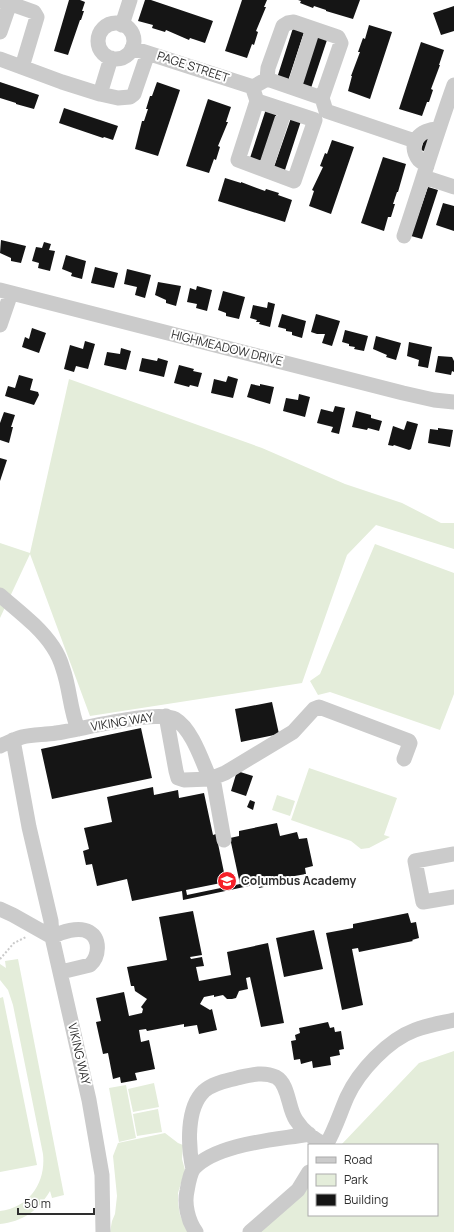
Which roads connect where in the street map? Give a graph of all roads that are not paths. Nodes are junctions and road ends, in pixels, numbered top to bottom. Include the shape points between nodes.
1 (130, 0) edge
2 (5, 2) edge
3 (122, 25) junction
4 (313, 29) junction
5 (0, 32) edge
6 (132, 48) junction
7 (148, 53) junction
8 (0, 58) edge
9 (111, 58) junction
10 (22, 67) junction
11 (267, 79) junction
12 (454, 85) edge
13 (294, 88) junction
14 (100, 94) junction
15 (255, 94) junction
16 (286, 110) junction
17 (321, 110) junction
18 (438, 129) junction
19 (415, 141) junction
20 (265, 170) junction
21 (426, 171) junction
22 (454, 187) edge
23 (404, 236) dead end
24 (5, 292) edge
25 (0, 325) edge
26 (454, 402) edge
27 (0, 595) edge
28 (166, 716) junction
29 (78, 729) junction
30 (6, 743) edge
31 (404, 759) dead end
32 (212, 779) junction
33 (224, 840) dead end
34 (454, 854) edge
35 (454, 897) edge
36 (0, 908) edge
37 (52, 937) junction
38 (61, 972) junction
39 (454, 1020) edge
40 (306, 1131) junction
41 (324, 1144) edge
42 (326, 1144) edge
43 (193, 1169) junction
44 (308, 1174) edge
45 (103, 1232) edge
46 (196, 1232) edge
47 (250, 1232) edge

1 - 3 street
2 - 5 street
2 - 10 street via 34,12 37,17
3 - 6 street via 131,32
3 - 9 street via 111,24 99,36 99,47
4 - 11 street via 294,22 283,26 268,68
4 - 13 street
4 - 17 street via 338,37 341,43
6 - 7 street, PAGE STREET
6 - 9 street via 126,56
7 - 14 street via 134,94 118,98
7 - 15 street, PAGE STREET
8 - 10 street
9 - 14 street
10 - 14 street
11 - 13 street, PAGE STREET
11 - 15 street
12 - 18 street
13 - 17 street, PAGE STREET
15 - 16 street, PAGE STREET
15 - 20 street via 238,160
16 - 17 street, PAGE STREET
16 - 20 street
17 - 19 street, PAGE STREET
17 - 20 street via 294,181
18 - 19 street via 421,133
18 - 21 street
19 - 21 street via 415,151
21 - 22 street
21 - 23 street
24 - 25 street
24 - 26 street, HIGHMEADOW DRIVE via 403,393
27 - 29 street via 35,625 54,647 63,669
28 - 29 street, VIKING WAY via 125,720
28 - 32 street, VIKING WAY via 174,718 185,727
28 - 32 street via 178,778
29 - 30 street, VIKING WAY via 55,734 32,734
30 - 37 street, VIKING WAY via 29,827 51,921
31 - 32 street via 409,741 319,707 314,709 294,732
32 - 33 street, VIKING WAY
34 - 35 street via 415,861 423,902
36 - 37 street
37 - 38 street, VIKING WAY
37 - 38 street via 65,932 83,930 93,936 98,946 96,957 90,965
38 - 45 street, VIKING WAY via 89,1100 102,1175
39 - 42 street via 415,1030 398,1039 376,1057 351,1090
40 - 41 street
40 - 43 street via 230,1147 213,1154
40 - 43 street via 295,1120 282,1083 277,1078 254,1074 215,1084 204,1091 191,1113 190,1157
43 - 46 street via 185,1198
44 - 47 street via 298,1190

